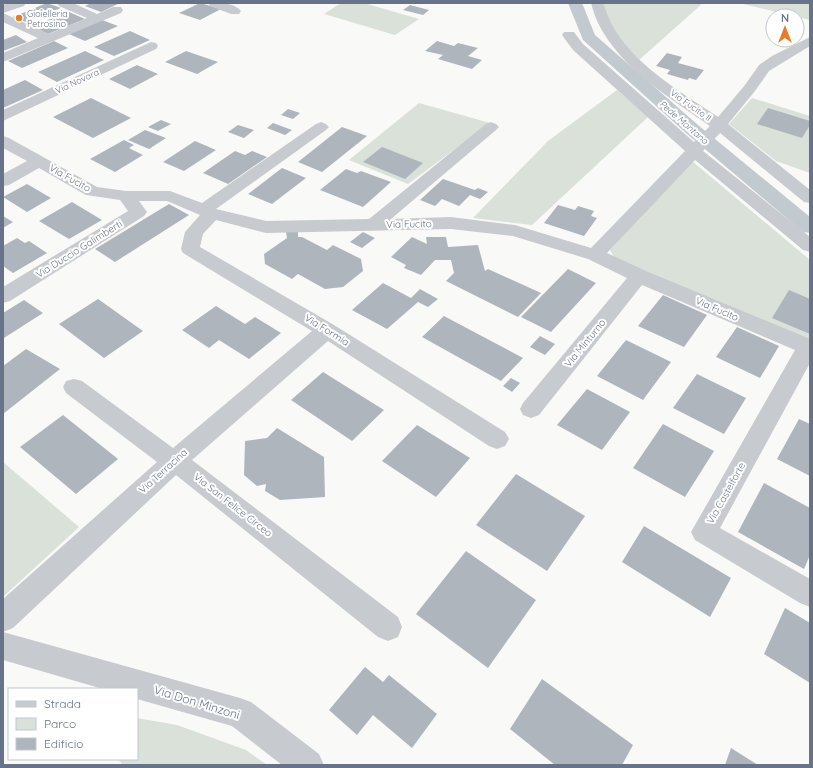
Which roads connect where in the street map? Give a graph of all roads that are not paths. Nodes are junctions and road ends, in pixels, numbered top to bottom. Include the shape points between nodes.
1 (20, 3) edge
2 (63, 3) edge
3 (214, 3) edge
4 (597, 3) edge
5 (3, 9) edge
6 (117, 10) dead end
7 (235, 11) dead end
8 (92, 15) dead end
9 (3, 17) edge
10 (569, 35) dead end
11 (50, 39) junction
12 (810, 41) edge
13 (151, 46) dead end
14 (3, 58) edge
15 (3, 116) edge
16 (321, 127) dead end
17 (491, 127) dead end
18 (715, 129) junction
19 (3, 141) edge
20 (696, 149) junction
21 (40, 161) junction
22 (3, 181) edge
23 (126, 196) junction
24 (810, 198) edge
25 (208, 212) junction
26 (373, 224) junction
27 (810, 246) edge
28 (596, 255) junction
29 (639, 276) junction
30 (3, 296) edge
31 (327, 330) junction
32 (809, 348) edge
33 (74, 387) dead end
34 (531, 410) dead end
35 (497, 439) dead end
36 (174, 461) junction
37 (810, 594) edge
38 (3, 618) edge
39 (388, 627) dead end
40 (3, 646) edge
41 (308, 765) edge

1 - 5 street
2 - 8 street
3 - 7 street
4 - 18 street, Via Fucito II via 602,20 612,38 630,58
6 - 11 street
9 - 11 street
10 - 20 street via 578,47
11 - 14 street
12 - 18 street via 764,68
13 - 15 street, Via Novara
16 - 25 street
17 - 26 street
18 - 20 street, Via Fucito II
18 - 24 street
19 - 21 street, Via Fucito
20 - 27 street
20 - 28 street, Via Fucito II
21 - 22 street
21 - 23 street, Via Fucito via 92,191
23 - 25 street, Via Fucito via 170,196
23 - 30 street, Via Duccio Galimberti via 138,212
25 - 26 street, Via Fucito via 266,227
25 - 31 street, Via Formia via 194,232 190,249
26 - 28 street, Via Fucito via 451,223 515,231
28 - 29 street, Via Fucito
29 - 32 street, Via Fucito
29 - 34 street, Via Minturno
31 - 35 street, Via Formia
31 - 36 street, Via Terracina
32 - 37 street, Via Castelforte via 704,532
33 - 36 street, Via San Felice Circeo
36 - 38 street, Via Terracina
36 - 39 street, Via San Felice Circeo
40 - 41 street, Via Don Minzoni via 240,713

